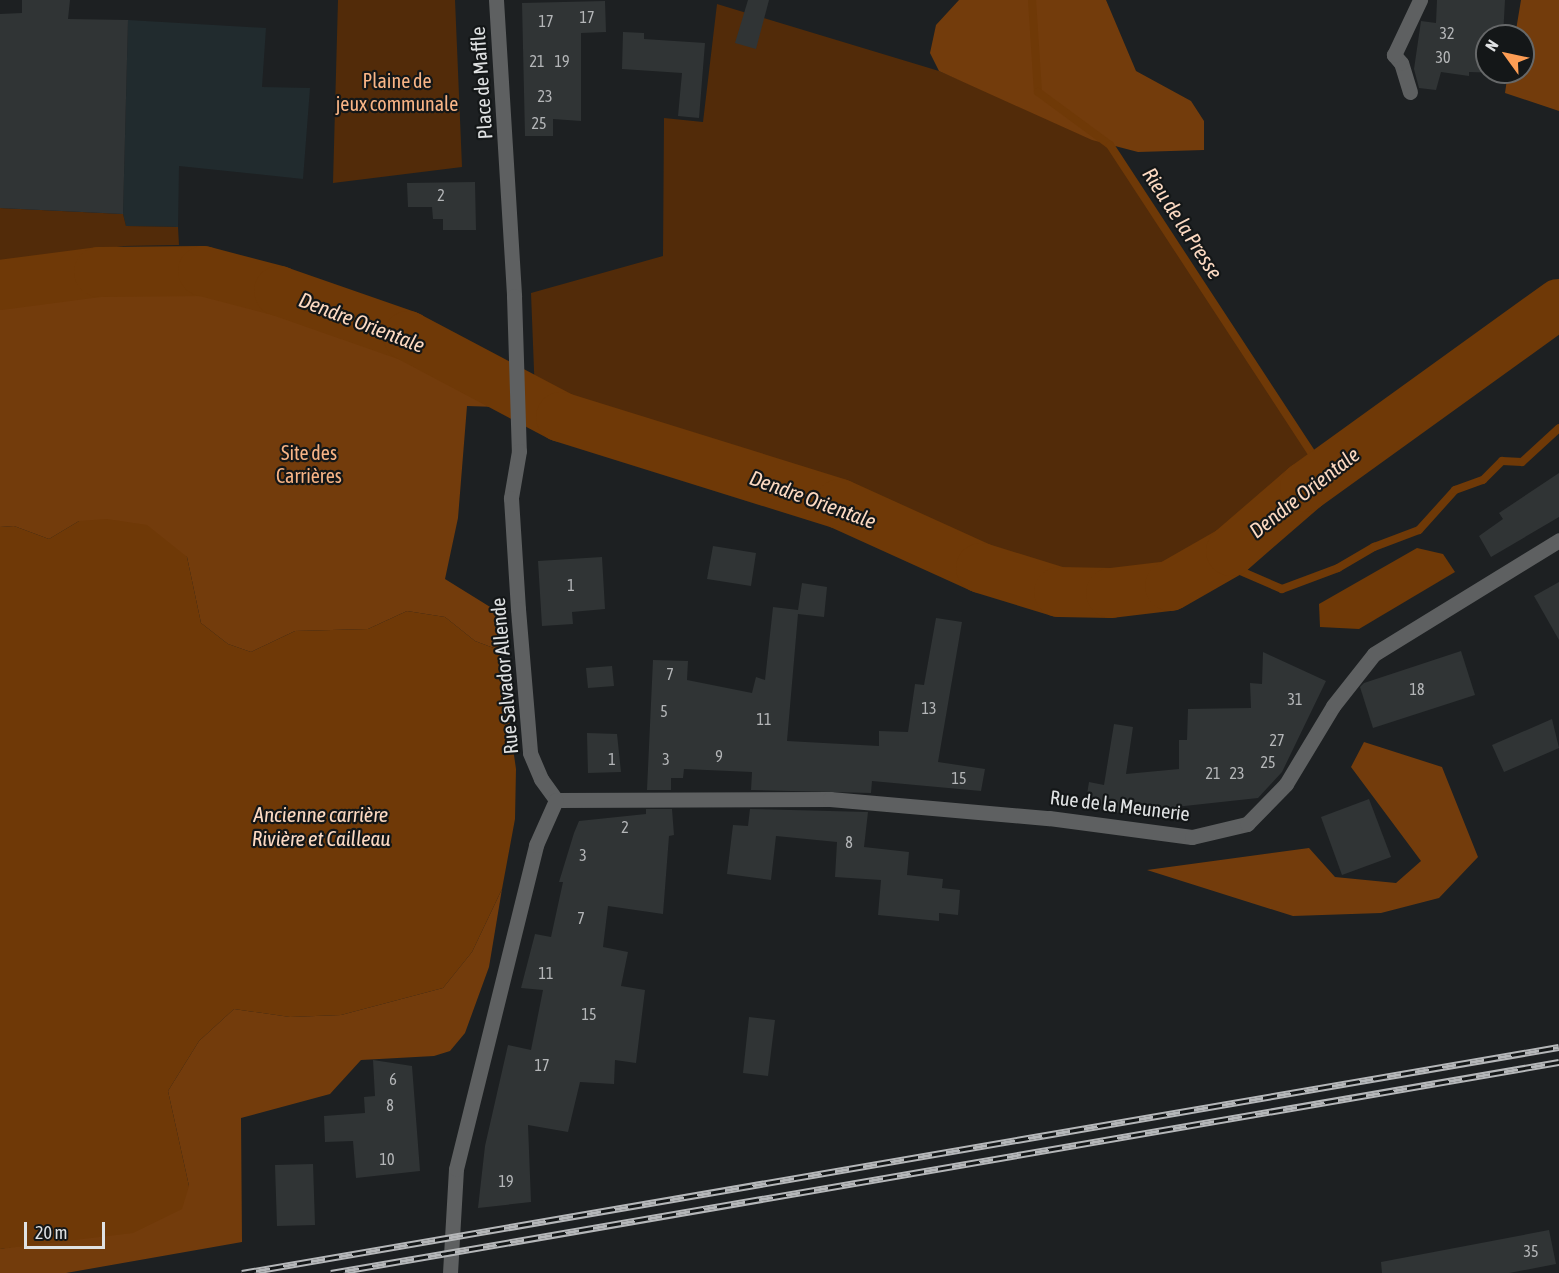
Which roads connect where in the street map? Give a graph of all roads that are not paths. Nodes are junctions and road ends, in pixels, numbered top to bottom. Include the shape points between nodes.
1 (496, 0) edge
2 (1420, 0) edge
3 (1410, 93) dead end
4 (508, 162) joint
5 (1559, 540) edge
6 (556, 800) junction
7 (450, 1273) edge

1 - 4 street, Place de Maffle
2 - 3 street via 1394,55 1401,63
4 - 6 street, Rue Salvador Allende via 519,451 511,498 530,753
5 - 6 street, Rue de la Meunerie via 1374,654 1333,706 1286,784 1247,824 1192,837 1049,818 830,799
6 - 7 street via 536,846 456,1168

